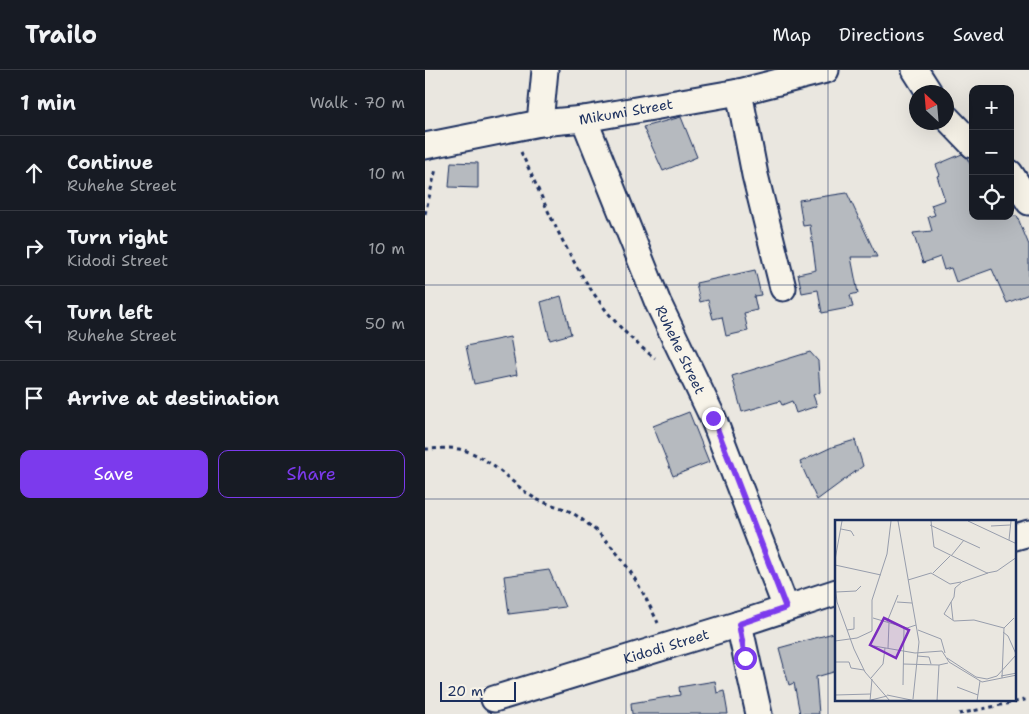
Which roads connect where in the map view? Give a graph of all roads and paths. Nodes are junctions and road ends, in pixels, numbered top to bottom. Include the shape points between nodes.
1 (545, 70) edge
2 (826, 70) edge
3 (915, 70) edge
4 (925, 85) edge
5 (739, 92) junction
6 (584, 119) junction
7 (540, 123) junction
8 (954, 125) edge
9 (511, 128) junction
10 (969, 140) edge
11 (433, 145) edge
12 (1011, 175) edge
13 (1029, 202) edge
14 (425, 214) edge
15 (783, 288) dead end
16 (693, 380) junction
17 (425, 448) edge
18 (835, 593) edge
19 (786, 608) junction
20 (739, 624) junction
21 (669, 644) junction
22 (494, 699) dead end
23 (1015, 702) edge
24 (759, 714) edge
25 (959, 714) edge

1 - 7 street
2 - 5 street, Mikumi Street
3 - 4 street
5 - 6 street, Mikumi Street
5 - 15 street via 755,175
6 - 7 street, Mikumi Street
6 - 16 street, Ruhehe Street via 658,303
7 - 9 street, Mikumi Street
8 - 10 street
9 - 11 street, Mikumi Street
9 - 16 path via 562,239 599,301 632,340 654,358
11 - 14 path
12 - 13 street
16 - 19 street, Ruhehe Street via 713,418 743,491
17 - 21 path via 460,449 480,458 537,499 567,510 586,524 627,564
18 - 19 street, Kidodi Street
19 - 20 street, Kidodi Street
20 - 21 street, Kidodi Street
20 - 24 street
21 - 22 street, Kidodi Street
23 - 25 path

